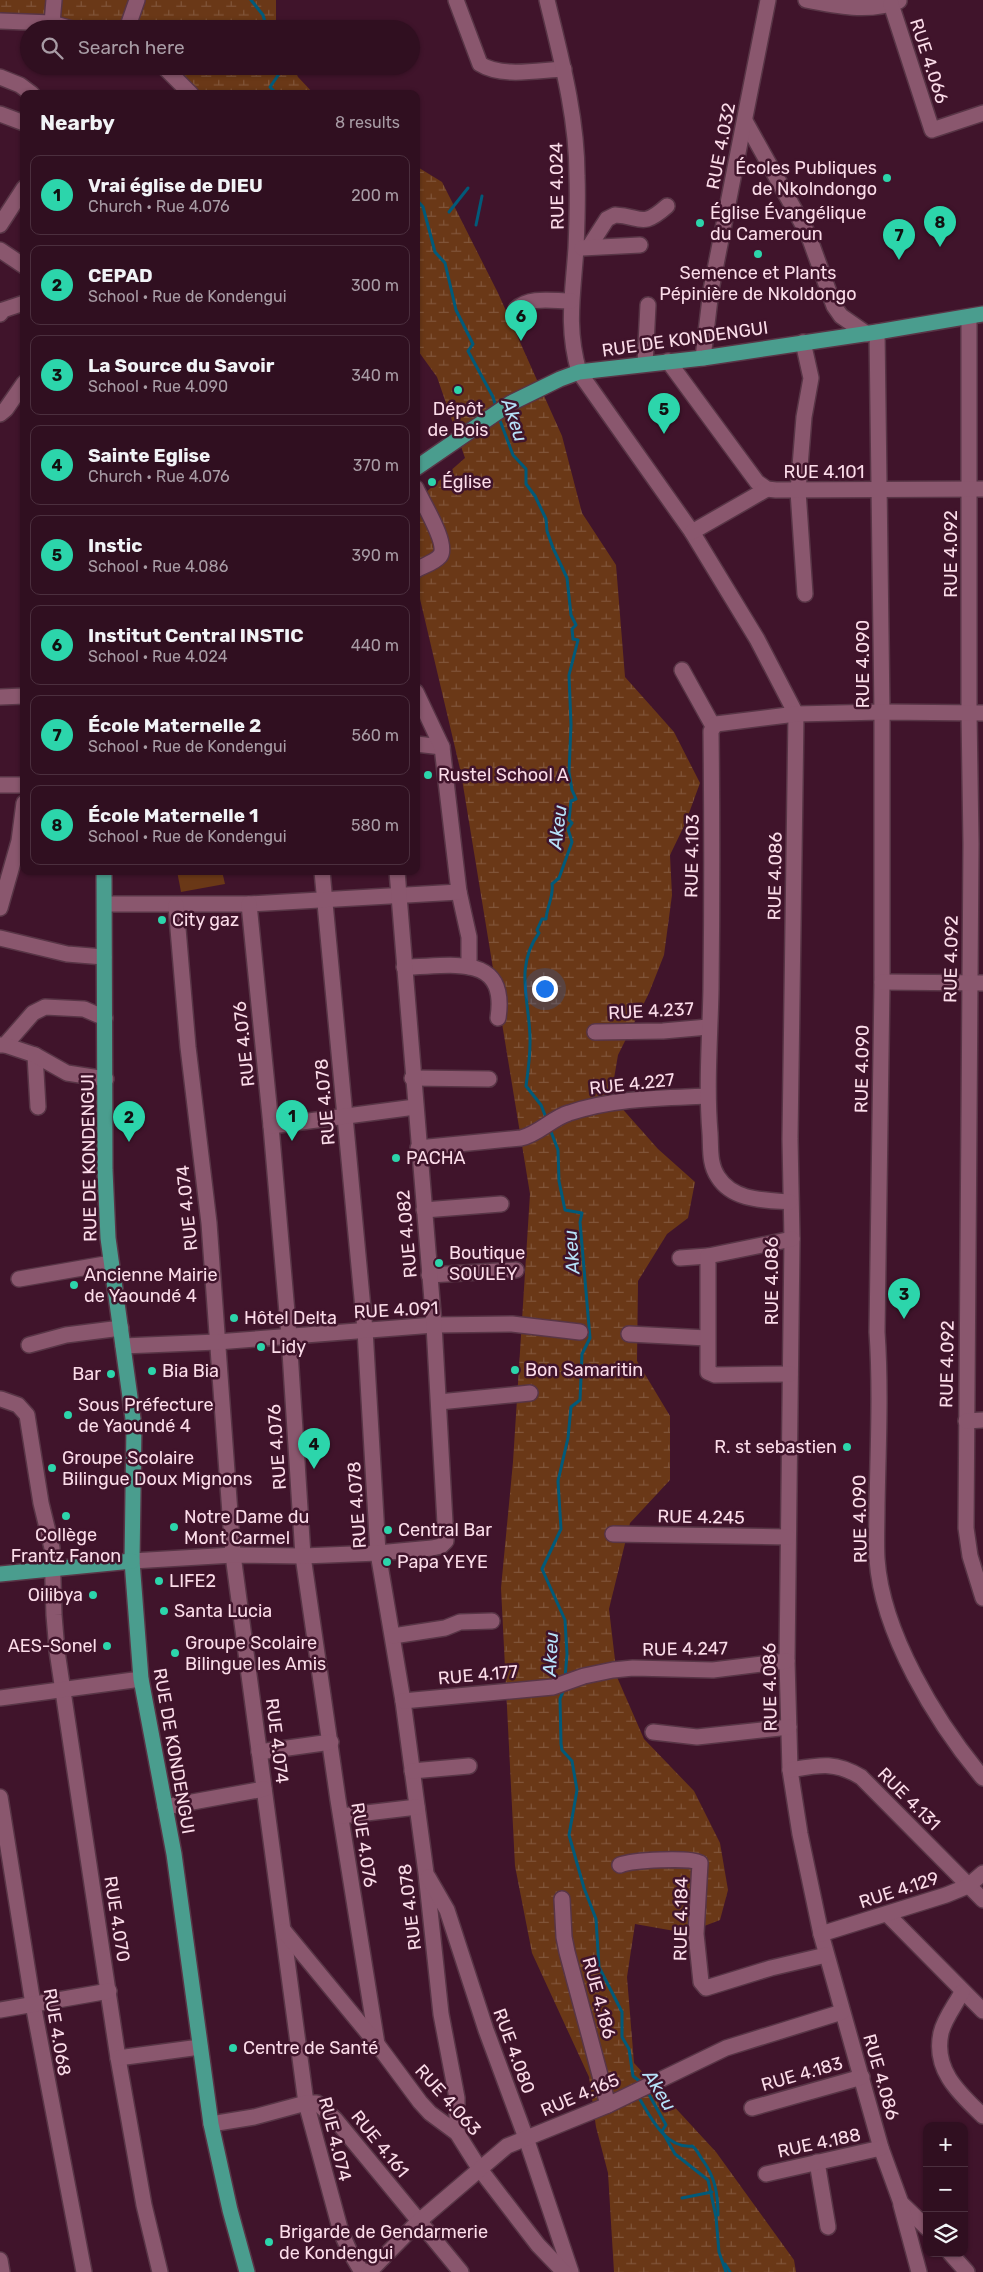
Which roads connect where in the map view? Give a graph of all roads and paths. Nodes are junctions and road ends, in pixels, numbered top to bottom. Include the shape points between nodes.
1 (54, 0) edge
2 (137, 0) edge
3 (456, 0) edge
4 (547, 0) edge
5 (768, 0) edge
6 (806, 0) edge
7 (896, 2) edge
8 (52, 20) edge
9 (130, 20) edge
10 (0, 21) edge
11 (20, 22) edge
12 (564, 69) junction
13 (172, 75) edge
14 (0, 77) edge
15 (27, 90) edge
16 (187, 90) edge
17 (983, 113) edge
18 (0, 114) edge
19 (745, 121) junction
20 (20, 122) edge
21 (20, 194) edge
22 (667, 206) dead end
23 (0, 226) edge
24 (640, 246) dead end
25 (582, 248) junction
26 (0, 250) edge
27 (20, 263) edge
28 (571, 302) junction
29 (20, 304) edge
30 (648, 305) dead end
31 (516, 309) dead end
32 (0, 314) edge
33 (976, 316) edge
34 (872, 333) junction
35 (803, 342) junction
36 (703, 358) junction
37 (668, 361) junction
38 (645, 364) junction
39 (579, 372) junction
40 (20, 389) edge
41 (0, 414) edge
42 (420, 461) edge
43 (766, 488) junction
44 (976, 490) edge
45 (798, 491) junction
46 (881, 491) junction
47 (420, 496) edge
48 (692, 532) junction
49 (420, 568) edge
50 (805, 594) dead end
51 (682, 670) dead end
52 (20, 696) edge
53 (0, 697) edge
54 (420, 700) edge
55 (882, 712) junction
56 (976, 713) edge
57 (796, 714) junction
58 (713, 726) junction
59 (420, 744) edge
60 (442, 747) junction
61 (0, 785) edge
62 (20, 785) edge
63 (20, 835) edge
64 (6, 865) edge
65 (104, 875) edge
66 (322, 875) edge
67 (396, 875) edge
68 (459, 892) junction
69 (398, 895) junction
70 (324, 902) junction
71 (105, 904) junction
72 (249, 904) junction
73 (176, 905) junction
74 (0, 908) edge
75 (0, 938) edge
76 (104, 957) junction
77 (469, 967) junction
78 (404, 968) junction
79 (882, 982) junction
80 (976, 983) edge
81 (105, 1018) junction
82 (498, 1018) dead end
83 (708, 1026) junction
84 (595, 1032) dead end
85 (3, 1045) edge
86 (34, 1055) junction
87 (412, 1078) junction
88 (106, 1079) junction
89 (489, 1079) dead end
90 (707, 1096) junction
91 (38, 1107) dead end
92 (415, 1107) junction
93 (346, 1116) junction
94 (271, 1126) junction
95 (418, 1148) junction
96 (790, 1202) junction
97 (501, 1204) dead end
98 (424, 1210) junction
99 (792, 1239) junction
100 (708, 1256) junction
101 (680, 1258) dead end
102 (111, 1263) junction
103 (516, 1270) dead end
104 (429, 1275) junction
105 (20, 1279) dead end
106 (434, 1326) junction
107 (121, 1328) junction
108 (365, 1330) junction
109 (580, 1332) dead end
110 (629, 1334) dead end
111 (289, 1336) junction
112 (706, 1338) junction
113 (217, 1342) junction
114 (29, 1345) dead end
115 (123, 1346) junction
116 (790, 1374) junction
117 (530, 1393) dead end
118 (1, 1399) edge
119 (439, 1402) junction
120 (983, 1420) edge
121 (966, 1421) junction
122 (613, 1534) dead end
123 (788, 1537) junction
124 (378, 1553) junction
125 (233, 1555) junction
126 (303, 1556) junction
127 (132, 1561) junction
128 (52, 1569) junction
129 (0, 1574) edge
130 (983, 1598) edge
131 (492, 1620) dead end
132 (393, 1636) junction
133 (787, 1661) junction
134 (584, 1676) joint
135 (140, 1679) junction
136 (63, 1690) junction
137 (0, 1698) edge
138 (403, 1700) junction
139 (790, 1727) junction
140 (654, 1732) dead end
141 (331, 1742) junction
142 (259, 1752) junction
143 (469, 1766) dead end
144 (790, 1770) junction
145 (412, 1771) junction
146 (983, 1778) edge
147 (264, 1789) junction
148 (0, 1797) edge
149 (165, 1807) junction
150 (417, 1808) junction
151 (341, 1816) junction
152 (620, 1865) dead end
153 (983, 1872) edge
154 (426, 1873) junction
155 (968, 1886) junction
156 (562, 1899) dead end
157 (983, 1900) edge
158 (887, 1914) junction
159 (284, 1932) junction
160 (821, 1934) junction
161 (826, 1955) junction
162 (109, 1991) junction
163 (962, 1992) junction
164 (33, 2004) junction
165 (0, 2010) edge
166 (983, 2011) edge
167 (842, 2012) junction
168 (377, 2044) junction
169 (200, 2048) junction
170 (118, 2058) junction
171 (862, 2077) junction
172 (306, 2103) junction
173 (608, 2106) junction
174 (752, 2108) dead end
175 (983, 2116) edge
176 (211, 2124) junction
177 (457, 2133) junction
178 (526, 2138) junction
179 (881, 2148) junction
180 (817, 2162) junction
181 (479, 2168) junction
182 (766, 2174) dead end
183 (901, 2203) junction
184 (418, 2222) junction
185 (923, 2224) edge
186 (828, 2228) dead end
187 (954, 2257) edge
188 (0, 2260) edge
189 (2, 2272) edge
190 (84, 2272) edge
191 (160, 2272) edge
192 (247, 2272) edge
193 (362, 2272) edge
194 (369, 2272) edge
195 (461, 2272) edge
196 (564, 2272) edge
197 (571, 2272) edge
198 (919, 2272) edge
199 (967, 2272) edge

1 - 8 street
2 - 9 street
3 - 12 street via 480,64 492,70 508,71
4 - 12 street, RUE 4.024
5 - 19 street, RUE 4.032
6 - 7 street via 862,7
7 - 17 street, RUE 4.066 via 932,130
10 - 11 street
12 - 25 street, RUE 4.024 via 575,124
13 - 16 street
14 - 15 street
18 - 20 street
19 - 34 street via 808,234 834,306 841,316
19 - 36 street, RUE 4.032 via 711,290
21 - 23 street
22 - 25 street via 654,219 640,221 615,215
24 - 25 street
25 - 28 street, RUE 4.024
26 - 27 street
28 - 31 street via 530,300
28 - 39 street, RUE 4.024 via 570,329
29 - 32 street
30 - 38 street
33 - 34 main road, RUE DE KONDENGUI
33 - 44 street, RUE 4.092
34 - 35 main road, RUE DE KONDENGUI
34 - 46 street, RUE 4.090
35 - 36 main road, RUE DE KONDENGUI
35 - 45 street via 811,378
36 - 37 main road, RUE DE KONDENGUI
37 - 38 main road, RUE DE KONDENGUI
37 - 43 street, RUE 4.101 via 756,482
38 - 39 main road, RUE DE KONDENGUI
39 - 42 main road, RUE DE KONDENGUI via 511,403 450,446
39 - 48 street, RUE 4.086
40 - 41 street
43 - 45 street, RUE 4.101
43 - 48 street
44 - 46 street, RUE 4.101
44 - 56 street, RUE 4.092
45 - 46 street, RUE 4.101
45 - 50 street
46 - 55 street, RUE 4.090
47 - 49 street via 438,532 442,548 441,555
48 - 57 street, RUE 4.086 via 757,639
51 - 58 street
52 - 53 street
54 - 60 street
55 - 56 street
55 - 57 street
55 - 79 street, RUE 4.090
56 - 80 street, RUE 4.092 via 971,844
57 - 58 street
57 - 96 street, RUE 4.086
58 - 83 street, RUE 4.103
59 - 60 street
60 - 68 street
61 - 62 street
63 - 64 street
64 - 74 street
65 - 71 main road, RUE DE KONDENGUI
66 - 70 street, RUE 4.078
67 - 69 street, RUE 4.082
68 - 69 street
68 - 77 street via 469,937
69 - 70 street
69 - 78 street, RUE 4.082
70 - 72 street
70 - 93 street, RUE 4.078
71 - 73 street
71 - 76 main road, RUE DE KONDENGUI
72 - 73 street
72 - 94 street, RUE 4.076
73 - 113 street, RUE 4.074 via 188,1047 209,1223
75 - 76 street via 67,954
76 - 81 main road, RUE DE KONDENGUI
77 - 78 street
77 - 82 street via 488,973 494,980 500,993
78 - 87 street, RUE 4.082
79 - 80 street
79 - 146 street, RUE 4.090 via 876,1332 880,1378 877,1560 886,1604 901,1646 931,1706
80 - 121 street, RUE 4.092
81 - 85 street via 84,1009 45,1007 33,1012
81 - 88 main road, RUE DE KONDENGUI
83 - 84 street, RUE 4.237 via 663,1031
83 - 90 street, RUE 4.103
85 - 86 street
86 - 88 street via 67,1073
86 - 91 street
87 - 89 street
87 - 92 street, RUE 4.082
88 - 102 main road, RUE DE KONDENGUI via 105,1170
90 - 95 street, RUE 4.227 via 601,1104 566,1113 521,1138
90 - 96 street, RUE 4.103 via 712,1164 719,1179 730,1190 746,1197
92 - 93 street
92 - 95 street, RUE 4.082
93 - 94 street
93 - 108 street, RUE 4.078
94 - 111 street, RUE 4.076
95 - 98 street, RUE 4.082
96 - 99 street, RUE 4.086
97 - 98 street
98 - 104 street, RUE 4.082
99 - 100 street
99 - 116 street, RUE 4.086
100 - 101 street
100 - 112 street
102 - 105 street
102 - 107 main road, RUE DE KONDENGUI
103 - 104 street
104 - 106 street, RUE 4.082
106 - 108 street, RUE 4.091
106 - 109 street, RUE 4.091 via 512,1324
106 - 119 street, RUE 4.082
107 - 114 street via 66,1335
107 - 115 main road, RUE DE KONDENGUI
108 - 111 street, RUE 4.091
108 - 124 street, RUE 4.078
110 - 112 street
111 - 113 street, RUE 4.091
111 - 126 street, RUE 4.076
112 - 116 street via 706,1366 711,1374
113 - 115 street, RUE 4.091
113 - 125 street, RUE 4.074
115 - 127 main road, RUE DE KONDENGUI via 134,1426
116 - 123 street, RUE 4.086
117 - 119 street
118 - 128 street, RUE 4.070 via 18,1405 28,1415 41,1503 52,1548
119 - 124 street, RUE 4.082 via 446,1541 441,1546
120 - 121 street
121 - 130 street, RUE 4.092 via 966,1528 970,1556
122 - 123 street, RUE 4.245
123 - 133 street, RUE 4.086
124 - 126 street
124 - 132 street, RUE 4.078
125 - 126 street
125 - 127 street
125 - 142 street, RUE 4.074
126 - 141 street, RUE 4.076
127 - 128 main road
127 - 135 main road, RUE DE KONDENGUI
128 - 129 main road
128 - 136 street, RUE 4.070
131 - 132 street via 460,1622 445,1628
132 - 138 street, RUE 4.078
133 - 134 street, RUE 4.247 via 713,1670 633,1668
133 - 139 street, RUE 4.086
134 - 138 street, RUE 4.177 via 546,1688
135 - 136 street
135 - 149 main road, RUE DE KONDENGUI
136 - 137 street
136 - 162 street, RUE 4.070
138 - 145 street, RUE 4.078
139 - 140 street via 697,1737
139 - 144 street, RUE 4.086
141 - 142 street
141 - 151 street, RUE 4.076
142 - 147 street, RUE 4.074
143 - 145 street
144 - 155 street, RUE 4.131 via 833,1764 861,1777
144 - 160 street, RUE 4.086
145 - 150 street, RUE 4.078
147 - 149 street
147 - 159 street, RUE 4.074
148 - 164 street, RUE 4.068
149 - 169 main road, RUE DE KONDENGUI via 185,1925
150 - 151 street
150 - 154 street, RUE 4.078
151 - 168 street, RUE 4.076
152 - 161 street, RUE 4.184 via 654,1860 700,1864 696,1934 701,1982 706,1988
153 - 155 street, RUE 4.129
154 - 177 street, RUE 4.078 via 441,2014 457,2098
154 - 178 street, RUE 4.080 via 447,1910
155 - 157 street, RUE 4.131
155 - 158 street, RUE 4.129
156 - 173 street, RUE 4.186 via 567,1952
158 - 160 street, RUE 4.129
158 - 163 street
159 - 168 street, RUE 4.063
159 - 172 street, RUE 4.074
160 - 161 street, RUE 4.086
161 - 167 street, RUE 4.086
162 - 164 street
162 - 170 street, RUE 4.070
163 - 166 street
163 - 175 street via 941,2032 941,2060 954,2088
164 - 165 street
164 - 190 street, RUE 4.068
167 - 171 street, RUE 4.086
167 - 173 street, RUE 4.165 via 726,2048
168 - 177 street, RUE 4.063 via 420,2102
169 - 170 street
169 - 176 main road, RUE DE KONDENGUI
170 - 191 street, RUE 4.070 via 144,2205
171 - 174 street, RUE 4.183
171 - 179 street, RUE 4.086
172 - 176 street
172 - 184 street, RUE 4.161 via 317,2103 335,2119
172 - 193 street, RUE 4.074 via 341,2232
173 - 178 street, RUE 4.165
176 - 192 main road, RUE DE KONDENGUI
177 - 181 street, RUE 4.063
178 - 181 street, RUE 4.165 via 501,2150
178 - 197 street, RUE 4.080
179 - 180 street, RUE 4.188
179 - 183 street, RUE 4.086
180 - 182 street, RUE 4.188
180 - 186 street
181 - 184 street, RUE 4.165
181 - 196 street, RUE 4.063 via 538,2245
183 - 185 street, RUE 4.086
183 - 198 street
184 - 194 street, RUE 4.165
184 - 195 street, RUE 4.161
187 - 199 street
188 - 189 street

